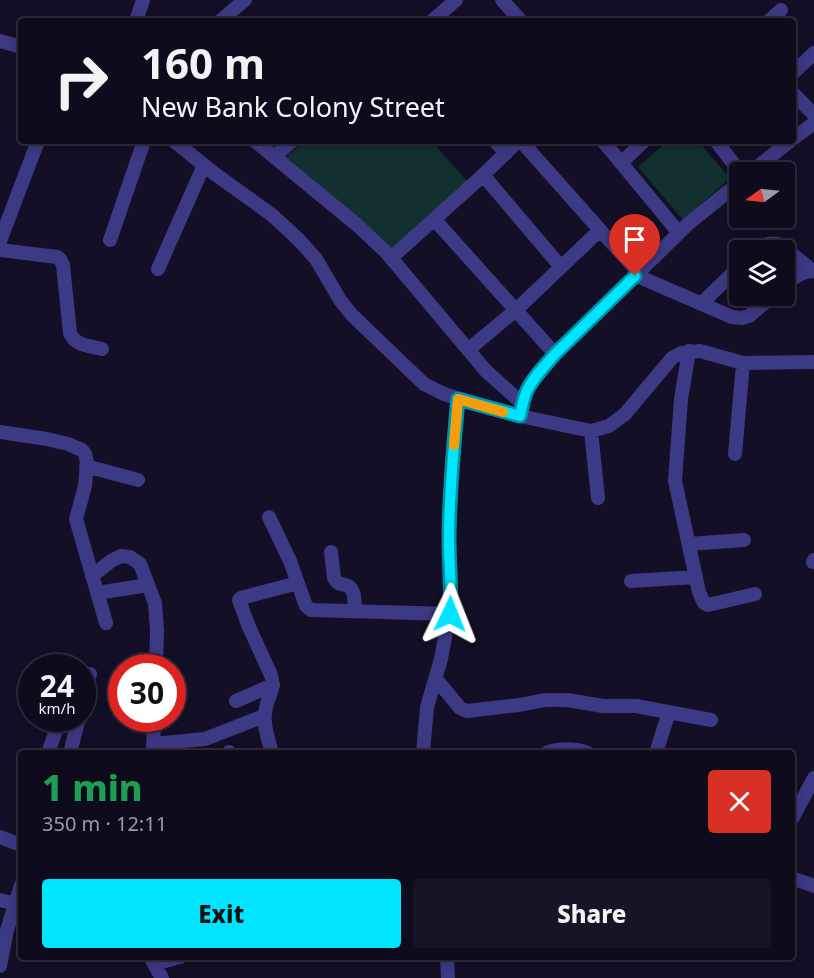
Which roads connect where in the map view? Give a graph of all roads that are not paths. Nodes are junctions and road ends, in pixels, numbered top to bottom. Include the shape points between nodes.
1 (143, 0) edge
2 (244, 0) edge
3 (456, 0) edge
4 (504, 1) edge
5 (781, 10) dead end
6 (137, 18) edge
7 (223, 18) edge
8 (435, 18) edge
9 (518, 18) edge
10 (772, 18) edge
11 (0, 41) edge
12 (18, 46) edge
13 (814, 53) edge
14 (796, 70) edge
15 (796, 96) edge
16 (814, 115) edge
17 (814, 125) edge
18 (796, 136) edge
19 (37, 144) edge
20 (143, 144) edge
21 (178, 144) edge
22 (259, 144) edge
23 (289, 144) edge
24 (498, 144) edge
25 (516, 144) edge
26 (522, 144) edge
27 (605, 144) edge
28 (641, 144) edge
29 (718, 144) edge
30 (786, 144) edge
31 (506, 153) junction
32 (274, 157) junction
33 (732, 162) edge
34 (764, 162) edge
35 (621, 163) junction
36 (204, 165) junction
37 (483, 175) junction
38 (729, 191) edge
39 (434, 219) junction
40 (600, 230) junction
41 (679, 233) junction
42 (1, 235) edge
43 (110, 240) dead end
44 (0, 250) edge
45 (795, 257) edge
46 (391, 258) junction
47 (561, 267) junction
48 (158, 269) dead end
49 (813, 271) edge
50 (636, 274) junction
51 (729, 277) edge
52 (795, 278) edge
53 (701, 304) junction
54 (760, 306) edge
55 (516, 310) junction
56 (102, 349) dead end
57 (469, 349) junction
58 (689, 351) junction
59 (555, 354) junction
60 (814, 362) edge
61 (743, 363) junction
62 (458, 399) junction
63 (521, 410) junction
64 (591, 431) junction
65 (0, 432) edge
66 (735, 454) dead end
67 (86, 466) junction
68 (138, 480) dead end
69 (598, 498) dead end
70 (269, 517) dead end
71 (744, 540) dead end
72 (689, 544) junction
73 (331, 552) dead end
74 (92, 576) junction
75 (696, 577) junction
76 (631, 581) dead end
77 (298, 583) junction
78 (148, 585) junction
79 (97, 593) junction
80 (755, 594) dead end
81 (355, 611) junction
82 (450, 614) junction
83 (106, 623) dead end
84 (156, 654) edge
85 (436, 679) junction
86 (273, 685) junction
87 (236, 701) dead end
88 (669, 712) junction
89 (264, 716) junction
90 (711, 720) dead end
91 (75, 732) edge
92 (154, 732) edge
93 (54, 733) dead end
94 (153, 748) edge
95 (49, 750) edge
96 (71, 750) edge
97 (271, 750) edge
98 (423, 750) edge
99 (556, 750) edge
100 (571, 750) edge
101 (657, 750) edge
102 (814, 778) edge
103 (795, 813) edge
104 (0, 837) edge
105 (18, 841) edge
106 (795, 879) edge
107 (812, 882) edge
108 (18, 896) edge
109 (0, 900) edge
110 (16, 904) junction
111 (152, 960) edge
112 (447, 960) edge
113 (0, 966) edge
114 (162, 978) edge
115 (448, 978) edge

1 - 6 street
2 - 7 street
3 - 8 street
4 - 9 street
5 - 10 street
11 - 12 street
13 - 14 street
15 - 16 street
17 - 18 street
19 - 42 street
20 - 43 street
21 - 36 street
22 - 32 street
23 - 32 street
24 - 31 street
25 - 31 street
26 - 40 street
27 - 35 street
28 - 35 street
29 - 33 street
30 - 34 street
31 - 37 street
32 - 46 street
35 - 41 street
36 - 48 street
36 - 62 street via 299,240 352,315 417,378
37 - 39 street
37 - 47 street
38 - 41 street
39 - 46 street
39 - 55 street
40 - 47 street
40 - 50 street
41 - 50 street
44 - 56 street via 60,259 72,339
45 - 49 street
46 - 57 street
47 - 55 street
49 - 52 street
50 - 53 street
50 - 59 street
51 - 53 street
53 - 54 street via 742,318
55 - 57 street
55 - 59 street
57 - 63 street
58 - 61 street
58 - 64 street via 672,358 625,414 609,426
58 - 72 street via 675,473
59 - 63 street via 528,388
60 - 61 street
61 - 66 street
62 - 63 street
62 - 82 street via 449,539
63 - 64 street
64 - 69 street
65 - 67 street via 68,444 86,454
67 - 68 street
67 - 74 street via 76,519
70 - 77 street
71 - 72 street
72 - 75 street
73 - 81 street via 335,582 351,588
74 - 78 street via 126,555 140,564
74 - 79 street
75 - 76 street
75 - 80 street via 702,599 708,605
77 - 81 street via 311,610
77 - 86 street via 239,600
78 - 79 street
78 - 84 street via 155,603
79 - 83 street
81 - 82 street
82 - 85 street
85 - 88 street via 456,704 467,711 567,700
85 - 98 street via 427,707
86 - 87 street
86 - 89 street
88 - 90 street
88 - 101 street
89 - 94 street via 205,738
89 - 97 street
91 - 96 street
92 - 94 street
93 - 95 street
99 - 100 street
102 - 103 street
104 - 105 street
106 - 107 street
108 - 110 street
109 - 110 street
110 - 113 street
111 - 114 street
112 - 115 street

